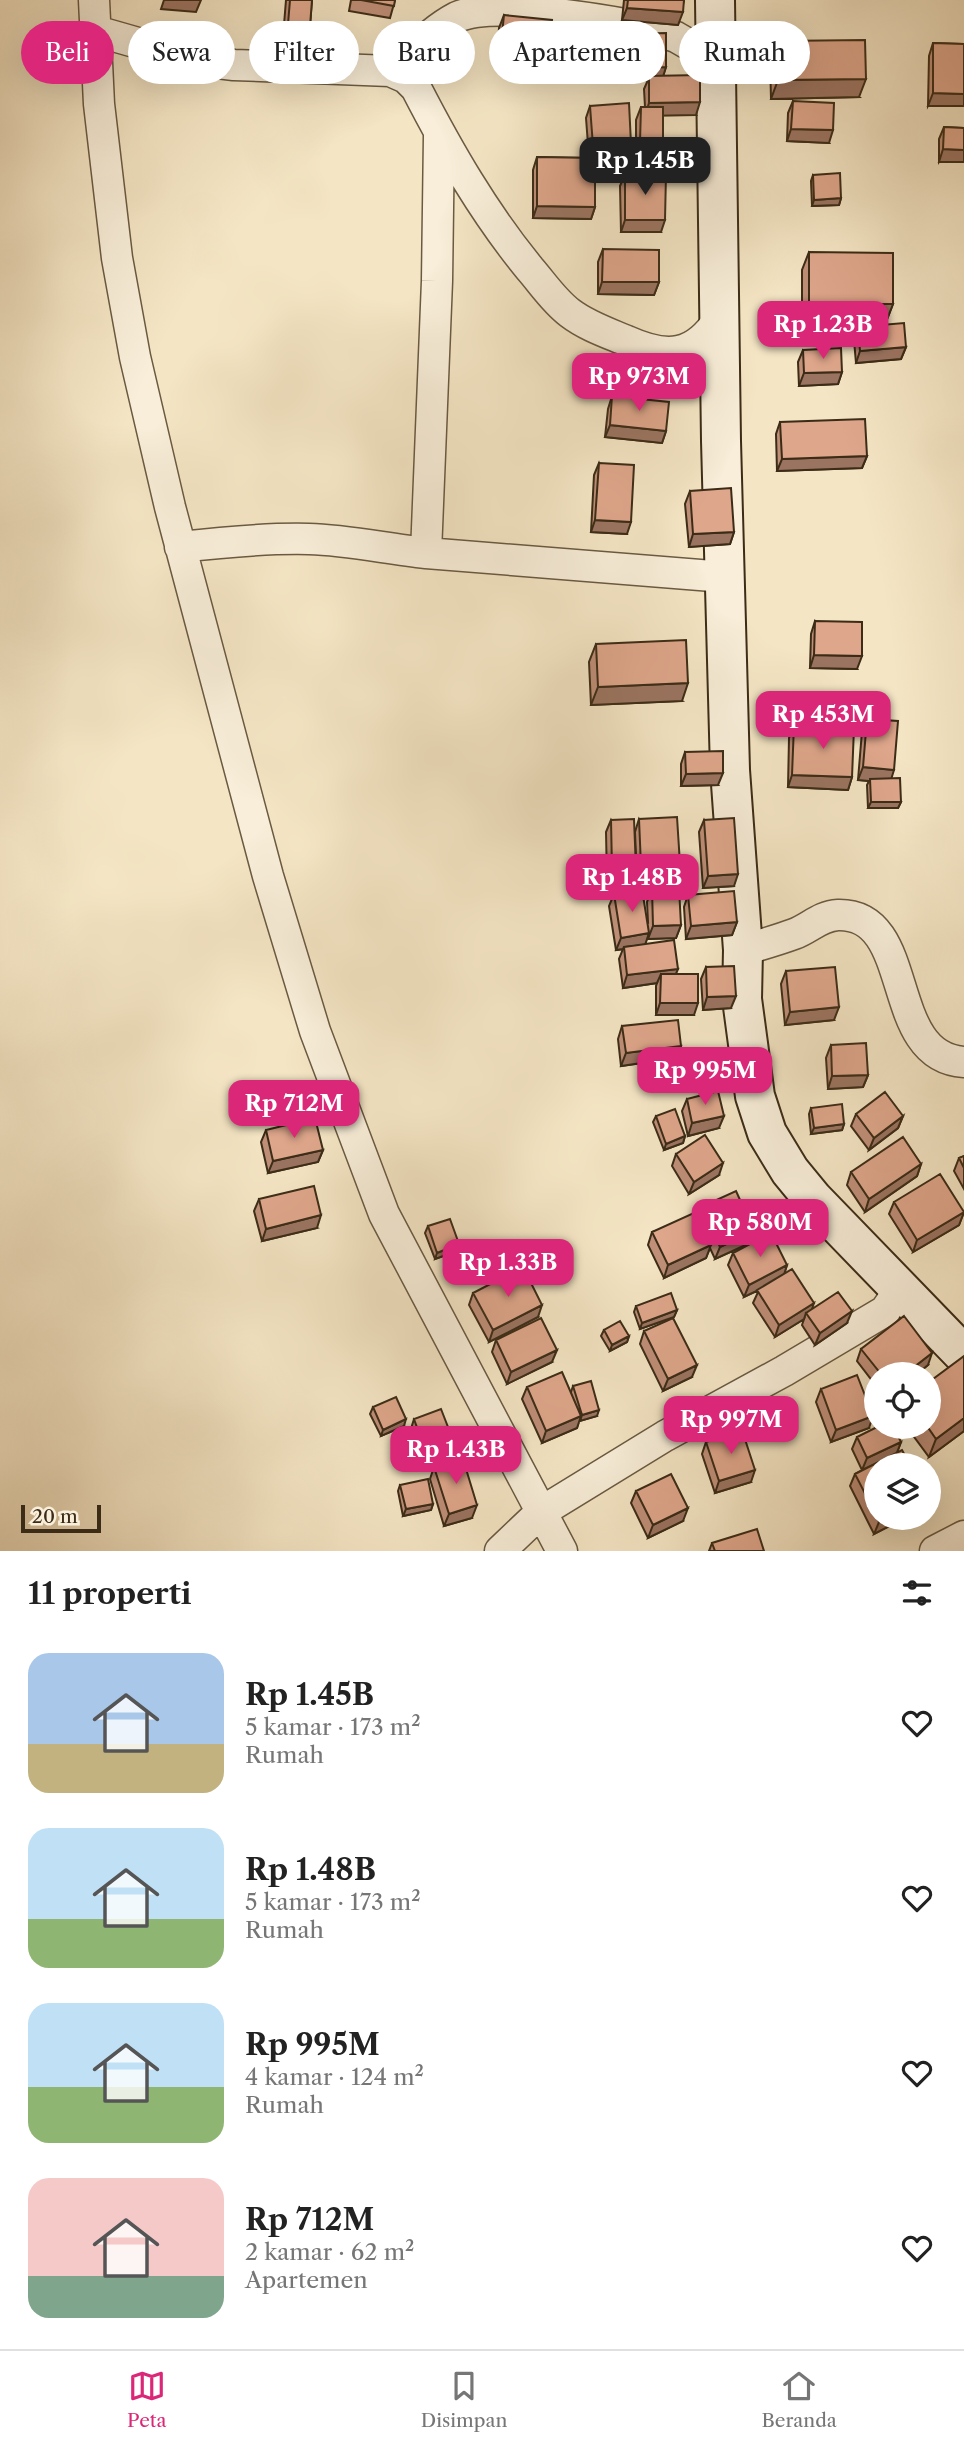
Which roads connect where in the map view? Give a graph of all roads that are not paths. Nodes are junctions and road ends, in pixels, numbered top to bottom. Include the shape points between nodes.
1 (94, 0) edge
2 (715, 0) edge
3 (95, 21) edge
4 (451, 21) edge
5 (715, 21) edge
6 (114, 36) edge
7 (679, 39) edge
8 (373, 70) edge
9 (98, 84) edge
10 (412, 84) edge
11 (716, 84) edge
12 (439, 133) junction
13 (719, 319) junction
14 (180, 547) junction
15 (426, 553) junction
16 (725, 577) junction
17 (743, 950) junction
18 (964, 1062) edge
19 (900, 1289) junction
20 (964, 1355) edge
21 (541, 1513) junction
22 (964, 1536) edge
23 (500, 1551) edge
24 (562, 1551) edge
25 (935, 1551) edge

1 - 3 street
2 - 5 main road
4 - 7 street via 478,10 512,8 658,31
6 - 8 street via 201,61
9 - 14 street via 117,258
10 - 12 street
11 - 13 main road
12 - 13 street via 501,234 570,313 638,346 668,353 708,336
12 - 15 street
13 - 16 main road
14 - 15 street via 309,539
14 - 21 street via 268,876 315,1031 354,1138 384,1213
15 - 16 street
16 - 17 main road via 730,770
17 - 18 street via 797,933 825,917 853,916 874,929 892,959 922,1041 936,1054
17 - 19 main road via 748,1054 754,1096 767,1133 813,1199
19 - 20 main road
19 - 21 street via 885,1311 665,1436
21 - 23 street
21 - 24 street
22 - 25 street

